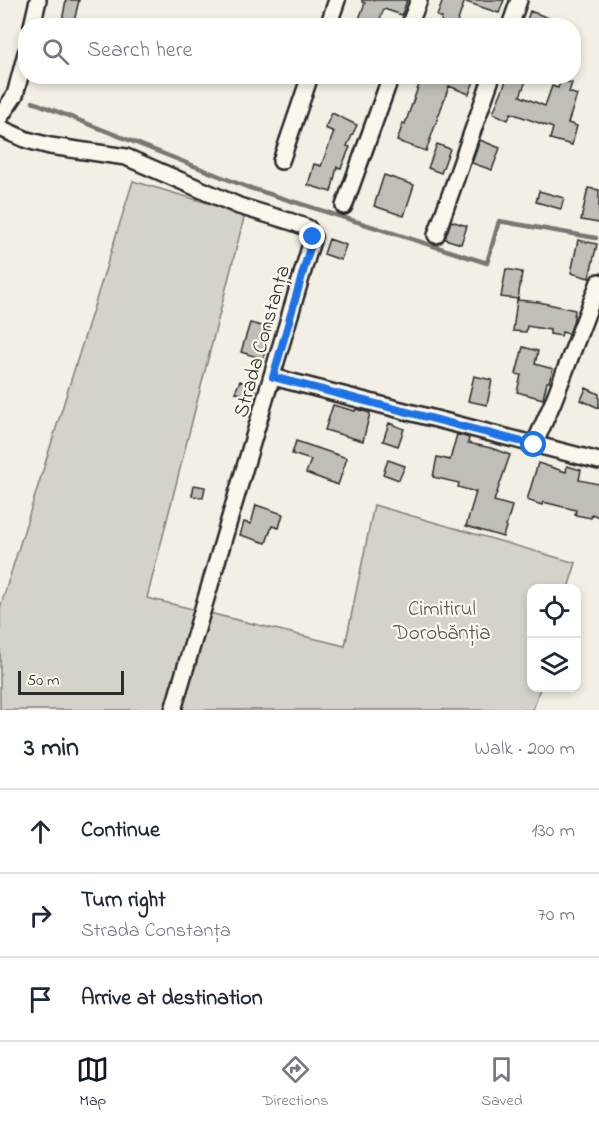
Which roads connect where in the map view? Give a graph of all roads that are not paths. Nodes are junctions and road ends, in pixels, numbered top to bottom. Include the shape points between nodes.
1 (38, 0) edge
2 (337, 0) edge
3 (419, 0) edge
4 (519, 0) edge
5 (34, 18) edge
6 (331, 18) edge
7 (412, 18) edge
8 (513, 18) edge
9 (18, 84) edge
10 (307, 84) edge
11 (388, 84) edge
12 (489, 84) edge
13 (0, 117) edge
14 (0, 128) edge
15 (281, 161) dead end
16 (344, 206) dead end
17 (436, 235) dead end
18 (599, 282) edge
19 (273, 377) junction
20 (534, 445) junction
21 (599, 461) edge
22 (173, 710) edge

1 - 5 street
2 - 6 street
3 - 7 street
4 - 8 street
9 - 13 street
10 - 15 street
11 - 16 street
12 - 17 street
14 - 19 street, Strada Constanța via 50,146 126,157 239,206 308,228 313,237
18 - 20 street
19 - 20 street
19 - 22 street, Strada Constanța
20 - 21 street

